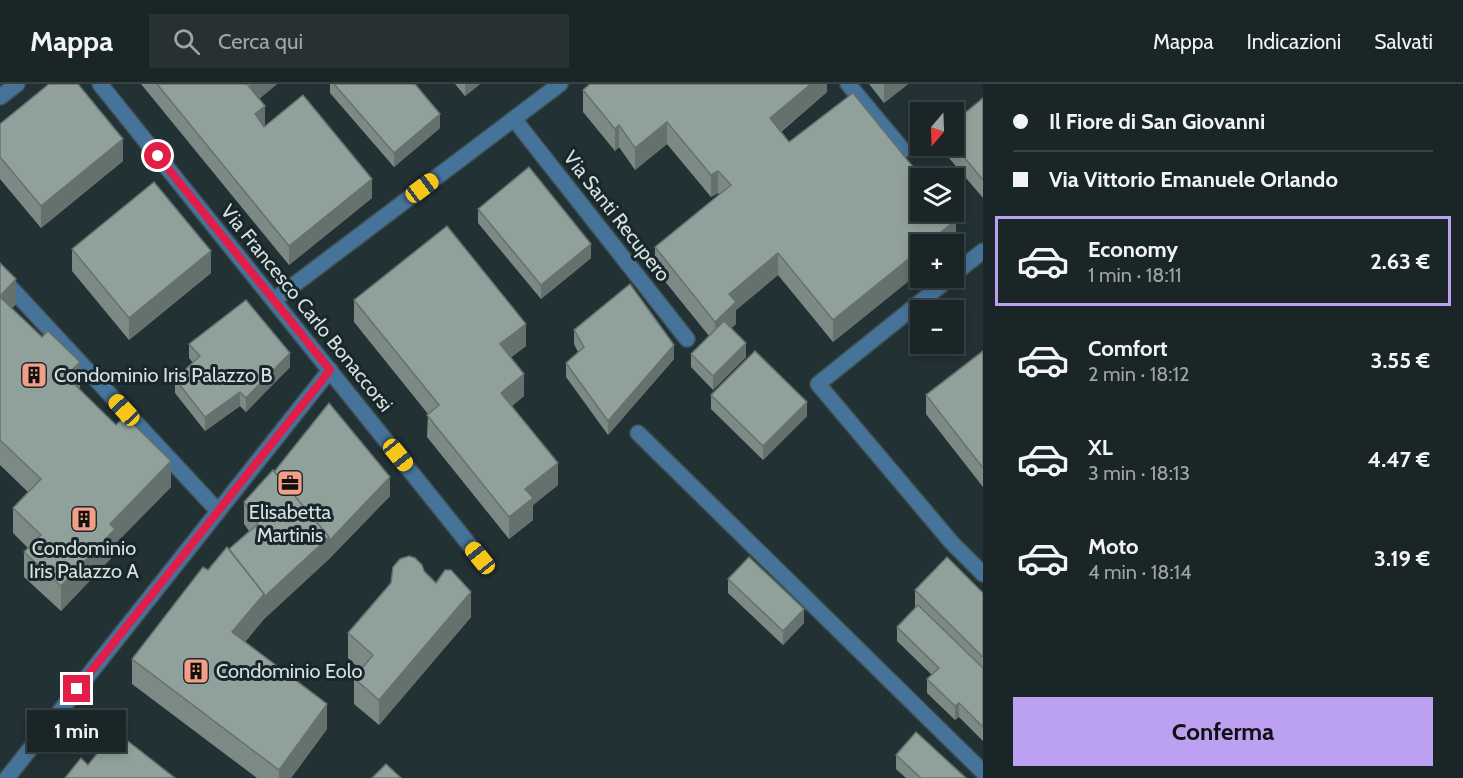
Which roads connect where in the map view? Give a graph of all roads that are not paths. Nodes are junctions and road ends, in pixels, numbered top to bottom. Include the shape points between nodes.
1 (17, 84) edge
2 (100, 84) edge
3 (560, 84) edge
4 (848, 84) edge
5 (0, 97) edge
6 (514, 119) junction
7 (903, 150) edge
8 (983, 251) edge
9 (964, 266) edge
10 (0, 276) edge
11 (938, 288) edge
12 (274, 300) junction
13 (687, 339) dead end
14 (330, 370) junction
15 (638, 433) dead end
16 (218, 511) junction
17 (480, 558) dead end
18 (983, 574) edge
19 (983, 772) edge
20 (7, 778) edge

1 - 5 street
2 - 12 street, Via Francesco Carlo Bonaccorsi
3 - 6 street
4 - 7 street
6 - 12 street
6 - 13 street, Via Santi Recupero
8 - 9 street
10 - 16 street
11 - 18 street via 818,384 952,543
12 - 14 street, Via Francesco Carlo Bonaccorsi
14 - 16 street
14 - 17 street, Via Francesco Carlo Bonaccorsi
15 - 19 street
16 - 20 street

